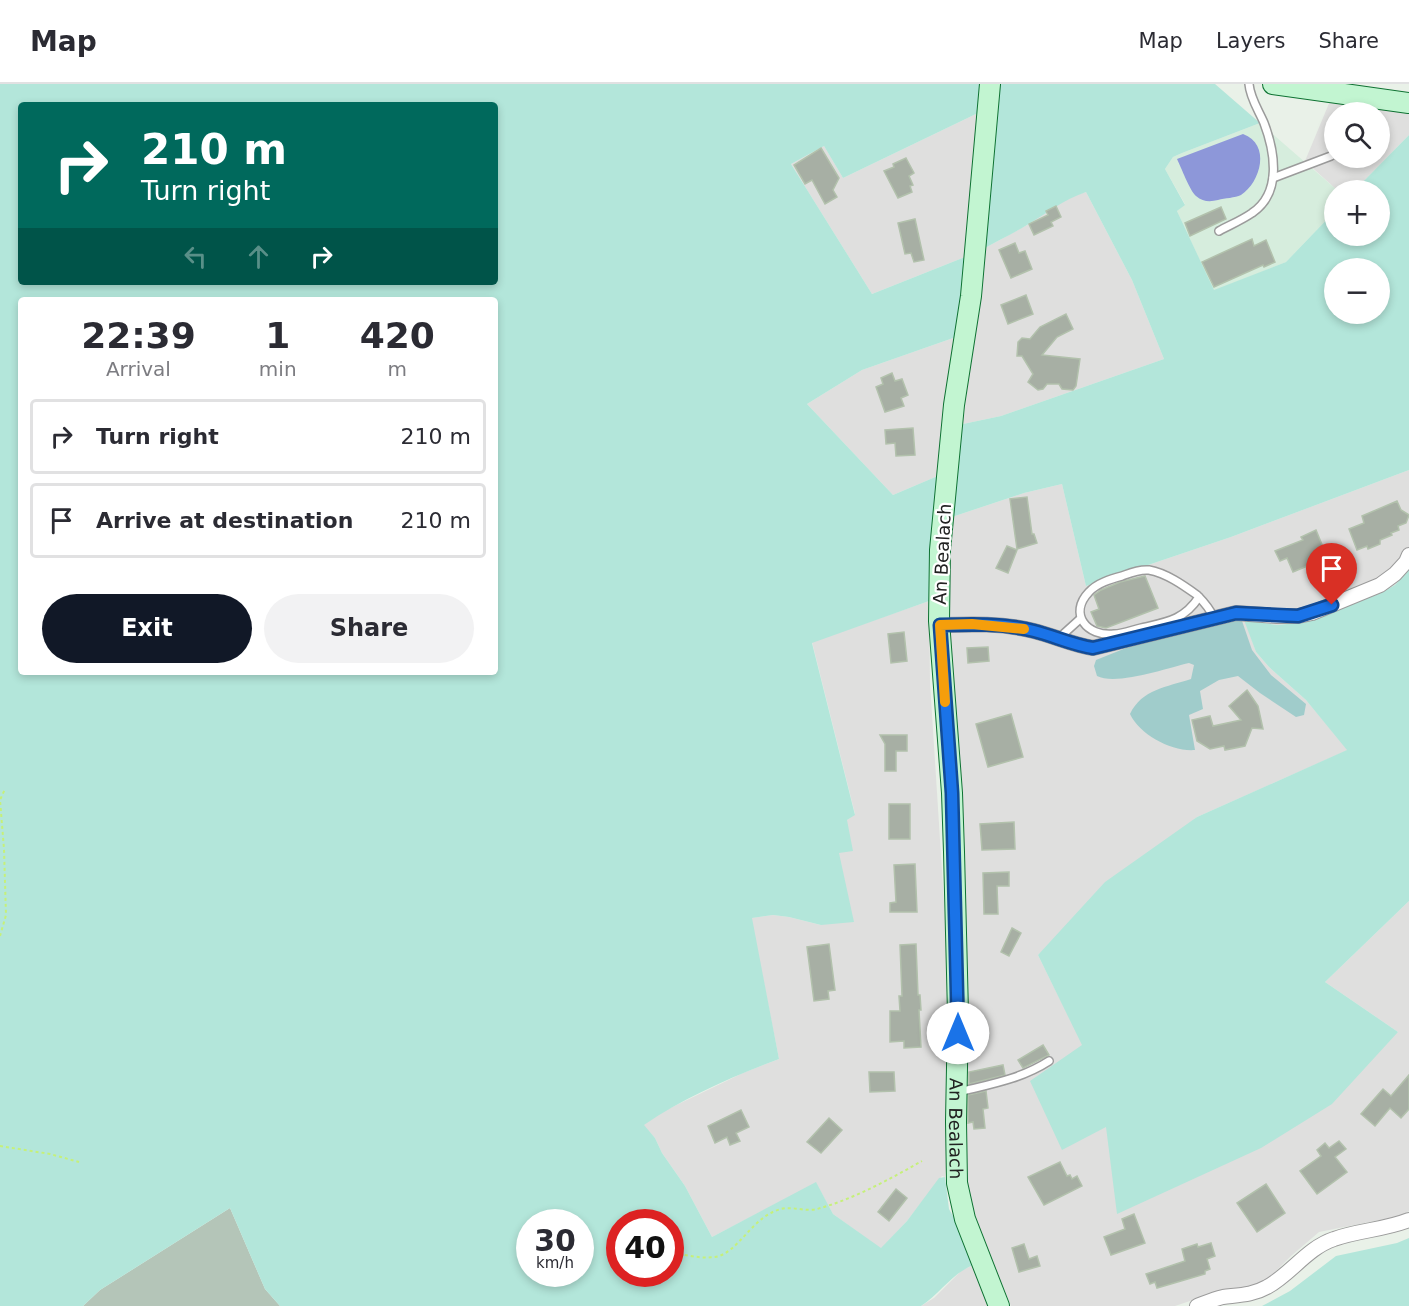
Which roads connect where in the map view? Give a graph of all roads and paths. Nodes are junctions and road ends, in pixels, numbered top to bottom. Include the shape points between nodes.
1 (990, 84) edge
2 (1249, 84) edge
3 (1273, 84) edge
4 (1342, 89) edge
5 (1409, 103) edge
6 (1324, 159) edge
7 (1273, 178) junction
8 (1219, 231) dead end
9 (1409, 555) edge
10 (1199, 597) junction
11 (1214, 618) junction
12 (1080, 619) junction
13 (940, 625) junction
14 (1059, 639) junction
15 (5, 789) dead end
16 (0, 936) edge
17 (1049, 1061) dead end
18 (956, 1092) junction
19 (0, 1146) edge
20 (922, 1161) dead end
21 (79, 1162) dead end
22 (1409, 1220) edge
23 (684, 1255) edge
24 (999, 1306) edge
25 (1197, 1306) edge

1 - 13 street, An Bealach via 971,296 954,405 940,550
2 - 7 lane via 1270,139
3 - 4 street
4 - 5 street
6 - 7 lane
7 - 8 lane via 1268,196 1255,212
9 - 11 street via 1395,574 1380,585 1312,613 1236,613
10 - 11 lane
10 - 12 lane via 1182,616 1114,634 1094,631
10 - 12 lane via 1163,575 1138,570 1090,591
11 - 14 street via 1093,648
12 - 14 lane
13 - 14 street via 1012,627
13 - 18 street, An Bealach via 952,793 958,1013
15 - 16 path via 0,800 6,915
17 - 18 lane via 1010,1080
18 - 24 street, An Bealach via 960,1200
19 - 21 path
20 - 23 path via 815,1210 780,1209 763,1217 737,1243 717,1256
22 - 25 street via 1386,1229 1334,1239 1314,1248 1260,1290

